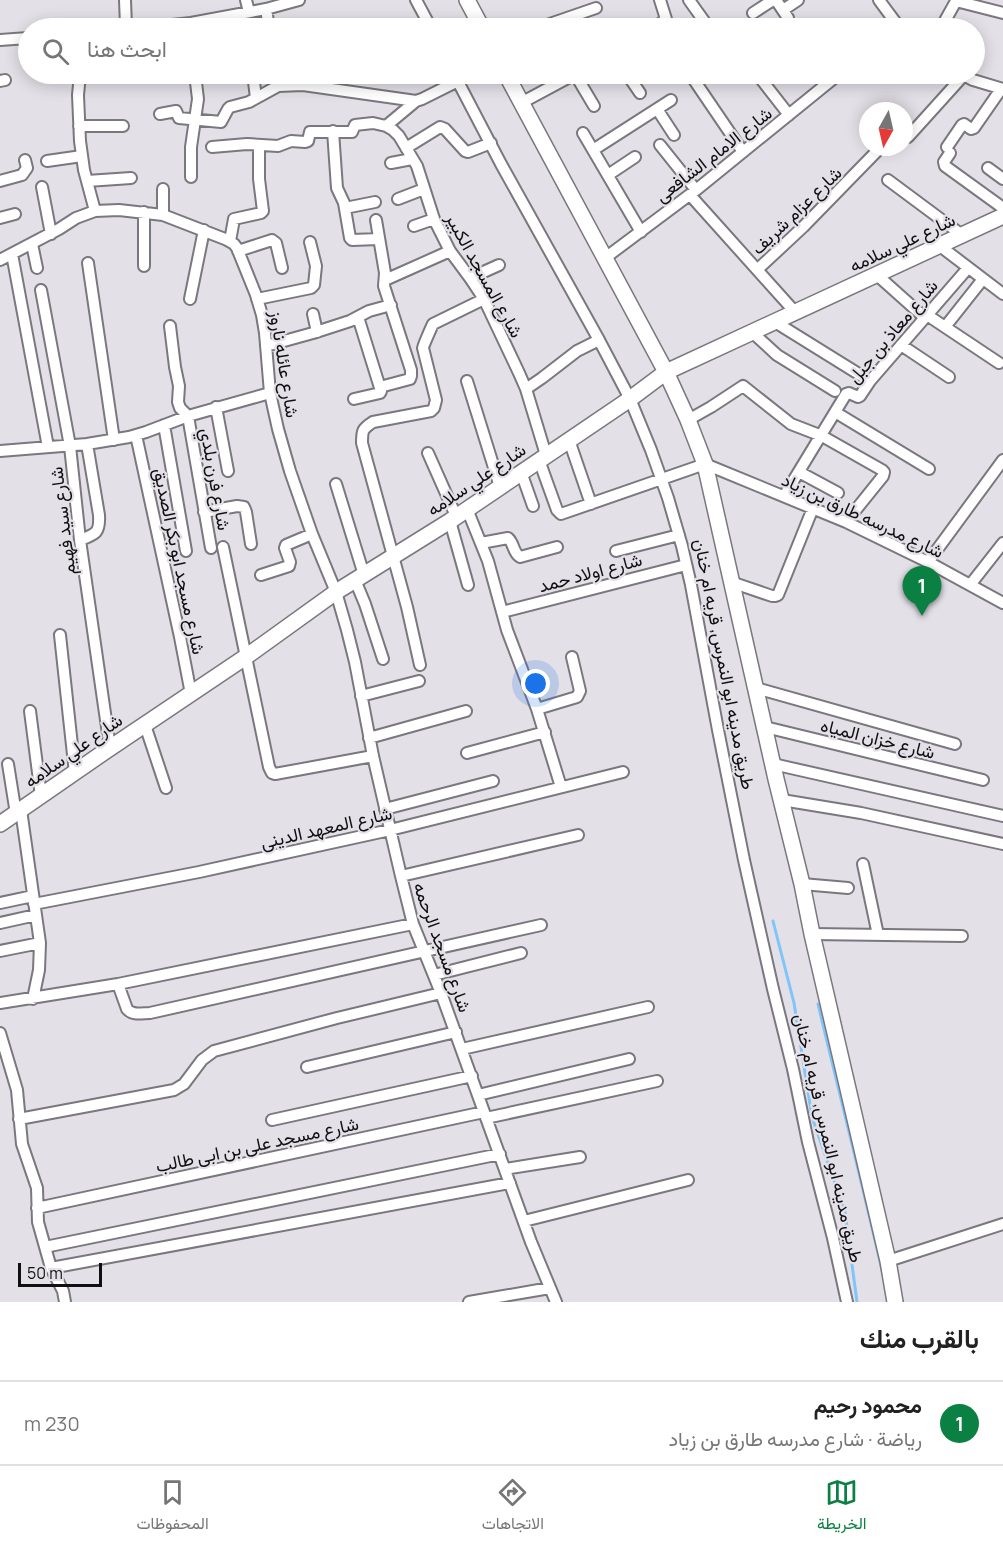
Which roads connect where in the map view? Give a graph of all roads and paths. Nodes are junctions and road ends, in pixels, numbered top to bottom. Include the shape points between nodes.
1 (125, 0) edge
2 (246, 0) edge
3 (299, 0) edge
4 (416, 0) edge
5 (467, 0) edge
6 (660, 0) edge
7 (689, 0) edge
8 (775, 0) edge
9 (798, 0) edge
10 (894, 0) edge
11 (882, 5) edge
12 (992, 5) edge
13 (596, 8) dead end
14 (266, 9) junction
15 (783, 10) junction
16 (249, 12) junction
17 (753, 13) dead end
18 (1003, 13) edge
19 (126, 18) edge
20 (233, 18) edge
21 (267, 18) edge
22 (426, 18) edge
23 (477, 18) edge
24 (567, 18) edge
25 (666, 18) edge
26 (702, 18) edge
27 (788, 18) edge
28 (890, 18) edge
29 (947, 18) edge
30 (18, 39) edge
31 (0, 40) edge
32 (80, 84) edge
33 (196, 84) edge
34 (254, 84) edge
35 (445, 84) edge
36 (460, 84) edge
37 (511, 84) edge
38 (556, 84) edge
39 (581, 84) edge
40 (634, 84) edge
41 (697, 84) edge
42 (765, 84) edge
43 (827, 84) edge
44 (954, 84) edge
45 (985, 84) edge
46 (278, 86) joint
47 (1002, 89) edge
48 (640, 93) dead end
49 (256, 98) junction
50 (416, 100) junction
51 (671, 100) dead end
52 (521, 103) junction
53 (594, 106) dead end
54 (657, 109) junction
55 (160, 114) dead end
56 (789, 115) junction
57 (196, 118) junction
58 (79, 126) junction
59 (123, 126) dead end
60 (386, 126) junction
61 (333, 131) junction
62 (913, 131) edge
63 (583, 133) dead end
64 (674, 135) dead end
65 (491, 143) junction
66 (660, 145) dead end
67 (259, 146) junction
68 (212, 147) dead end
69 (406, 148) junction
70 (593, 150) junction
71 (743, 152) junction
72 (82, 156) junction
73 (872, 156) edge
74 (635, 158) dead end
75 (412, 159) junction
76 (25, 160) dead end
77 (47, 161) dead end
78 (391, 163) dead end
79 (988, 168) dead end
80 (608, 175) junction
81 (191, 177) dead end
82 (131, 178) dead end
83 (1003, 179) edge
84 (888, 180) dead end
85 (0, 181) edge
86 (87, 181) junction
87 (42, 187) dead end
88 (163, 189) dead end
89 (424, 189) junction
90 (693, 192) junction
91 (398, 199) dead end
92 (375, 202) dead end
93 (345, 208) junction
94 (95, 211) junction
95 (144, 212) junction
96 (15, 214) dead end
97 (162, 215) junction
98 (1001, 217) edge
99 (0, 218) edge
100 (434, 219) junction
101 (376, 220) dead end
102 (414, 226) dead end
103 (204, 231) junction
104 (641, 232) junction
105 (51, 234) junction
106 (962, 235) junction
107 (379, 239) junction
108 (230, 241) junction
109 (310, 242) dead end
110 (32, 244) junction
111 (940, 246) junction
112 (238, 251) junction
113 (450, 251) junction
114 (12, 254) junction
115 (605, 258) junction
116 (0, 260) edge
117 (88, 263) dead end
118 (144, 266) dead end
119 (499, 266) dead end
120 (282, 267) dead end
121 (968, 267) junction
122 (37, 268) dead end
123 (758, 269) junction
124 (877, 275) junction
125 (470, 278) junction
126 (983, 279) junction
127 (385, 280) junction
128 (41, 290) dead end
129 (1003, 294) edge
130 (257, 299) junction
131 (484, 299) junction
132 (190, 300) dead end
133 (391, 305) junction
134 (795, 312) junction
135 (313, 314) dead end
136 (926, 316) junction
137 (358, 317) junction
138 (775, 322) junction
139 (170, 326) dead end
140 (945, 327) junction
141 (317, 332) junction
142 (752, 332) junction
143 (599, 340) junction
144 (901, 345) junction
145 (266, 346) junction
146 (999, 363) dead end
147 (666, 372) junction
148 (949, 377) dead end
149 (467, 381) dead end
150 (870, 381) junction
151 (380, 387) junction
152 (526, 389) junction
153 (835, 391) dead end
154 (270, 393) junction
155 (354, 399) dead end
156 (630, 399) junction
157 (216, 407) junction
158 (835, 412) junction
159 (188, 416) junction
160 (688, 420) junction
161 (164, 425) junction
162 (136, 435) junction
163 (822, 436) junction
164 (114, 440) junction
165 (569, 440) junction
166 (87, 444) junction
167 (70, 446) junction
168 (48, 447) junction
169 (0, 451) edge
170 (428, 453) dead end
171 (543, 458) junction
172 (1003, 460) edge
173 (705, 465) junction
174 (929, 469) dead end
175 (228, 471) dead end
176 (522, 472) junction
177 (799, 472) junction
178 (662, 480) junction
179 (336, 484) dead end
180 (500, 487) junction
181 (838, 493) dead end
182 (784, 496) junction
183 (591, 504) junction
184 (533, 506) dead end
185 (813, 508) junction
186 (204, 512) junction
187 (457, 515) junction
188 (846, 522) junction
189 (312, 534) junction
190 (679, 535) junction
191 (80, 540) junction
192 (482, 543) junction
193 (1003, 543) edge
194 (251, 544) dead end
195 (223, 547) dead end
196 (558, 547) dead end
197 (211, 548) dead end
198 (186, 551) dead end
199 (616, 551) dead end
200 (393, 556) junction
201 (928, 562) junction
202 (686, 564) junction
203 (261, 575) dead end
204 (359, 577) junction
205 (731, 582) junction
206 (468, 585) dead end
207 (970, 585) junction
208 (336, 592) junction
209 (1003, 603) edge
210 (502, 612) junction
211 (60, 635) dead end
212 (247, 656) junction
213 (572, 657) dead end
214 (383, 659) dead end
215 (420, 665) dead end
216 (419, 681) dead end
217 (756, 688) junction
218 (191, 693) junction
219 (361, 696) junction
220 (537, 709) junction
221 (30, 711) dead end
222 (466, 711) dead end
223 (145, 725) junction
224 (765, 727) junction
225 (545, 732) junction
226 (369, 738) junction
227 (955, 744) dead end
228 (110, 748) junction
229 (467, 753) dead end
230 (373, 756) junction
231 (8, 764) dead end
232 (773, 764) junction
233 (623, 772) dead end
234 (75, 773) junction
235 (983, 780) dead end
236 (493, 781) dead end
237 (561, 787) junction
238 (166, 788) dead end
239 (41, 796) junction
240 (782, 800) junction
241 (386, 809) junction
242 (18, 812) junction
243 (1003, 816) edge
244 (0, 825) edge
245 (390, 830) junction
246 (578, 835) dead end
247 (1003, 844) edge
248 (863, 864) dead end
249 (400, 876) junction
250 (802, 884) junction
251 (848, 888) dead end
252 (34, 900) junction
253 (0, 903) edge
254 (36, 915) junction
255 (0, 923) edge
256 (413, 924) junction
257 (541, 925) dead end
258 (812, 934) junction
259 (878, 935) junction
260 (962, 936) dead end
261 (40, 944) junction
262 (0, 951) edge
263 (424, 952) junction
264 (521, 953) dead end
265 (434, 975) junction
266 (118, 984) junction
267 (441, 993) junction
268 (33, 999) junction
269 (0, 1003) edge
270 (648, 1006) dead end
271 (456, 1032) junction
272 (0, 1034) edge
273 (2, 1049) edge
274 (462, 1049) junction
275 (629, 1059) dead end
276 (307, 1067) dead end
277 (472, 1076) junction
278 (657, 1081) dead end
279 (478, 1095) junction
280 (485, 1115) junction
281 (19, 1119) junction
282 (272, 1120) dead end
283 (500, 1154) junction
284 (580, 1157) dead end
285 (505, 1168) junction
286 (688, 1180) dead end
287 (510, 1183) junction
288 (37, 1208) junction
289 (524, 1221) junction
290 (1003, 1224) edge
291 (45, 1247) junction
292 (888, 1261) junction
293 (51, 1268) junction
294 (550, 1288) junction
295 (65, 1302) edge
296 (469, 1302) edge
297 (556, 1302) edge
298 (847, 1302) edge
299 (895, 1302) edge

1 - 19 street
2 - 16 street
3 - 14 street
4 - 22 street
5 - 23 street
6 - 25 street
7 - 26 street
8 - 15 street
8 - 17 street
9 - 15 street
10 - 11 street
11 - 28 street
12 - 18 street
12 - 29 street via 956,1
13 - 24 street
14 - 16 street
14 - 21 street
15 - 27 street
16 - 20 street
30 - 31 street
32 - 58 street
33 - 57 street
34 - 49 street
35 - 50 street
36 - 65 street, طريق مدينه ابو النمرس, قريه ام خنان
37 - 52 street, طريق مدينه ابو النمرس, قريه ام خنان
38 - 52 street
39 - 53 street
40 - 48 street
41 - 71 street
42 - 56 street
43 - 56 street, شارع الامام الشافعى
44 - 62 street
45 - 47 street
46 - 49 street
46 - 50 street via 303,85
47 - 98 street via 974,128 962,125 944,162
49 - 57 street via 228,109 221,122
50 - 60 street
51 - 54 street
52 - 115 street, طريق مدينه ابو النمرس, قريه ام خنان
54 - 64 street
54 - 70 street
55 - 57 street via 176,111 178,118
56 - 71 street, شارع الامام الشافعى
57 - 81 street
58 - 59 street
58 - 72 street
60 - 61 street via 365,123 355,125 352,132
60 - 69 street, شارع المسجد الكبير
61 - 67 street via 310,132 305,142
61 - 93 street via 337,188
63 - 70 street
65 - 69 street via 468,152 440,127
65 - 143 street, طريق مدينه ابو النمرس, قريه ام خنان
66 - 90 street
67 - 68 street
67 - 108 street via 263,211 234,219
69 - 75 street, شارع المسجد الكبير
70 - 80 street
71 - 90 street, شارع الامام الشافعى
72 - 77 street
72 - 86 street
73 - 123 street, شارع عزام شريف
74 - 80 street
75 - 78 street
75 - 89 street, شارع المسجد الكبير
76 - 85 street via 27,168 22,175
79 - 83 street
80 - 104 street
82 - 86 street
84 - 106 street
86 - 94 street
87 - 105 street
88 - 97 street
89 - 91 street
89 - 100 street, شارع المسجد الكبير
90 - 104 street, شارع الامام الشافعى
90 - 123 street
92 - 93 street
93 - 107 street via 352,240
94 - 95 street
94 - 105 street
95 - 97 street
95 - 118 street
96 - 99 street
97 - 103 street
98 - 106 street, شارع علي سلامه
100 - 102 street
100 - 113 street, شارع المسجد الكبير
101 - 107 street
103 - 108 street
103 - 132 street
104 - 115 street, شارع الامام الشافعى
105 - 110 street
106 - 111 street, شارع علي سلامه
107 - 127 street
108 - 112 street, شارع عائله ناروز
109 - 130 street via 316,266 314,285
110 - 114 street
110 - 122 street
111 - 121 street
111 - 124 street, شارع علي سلامه
112 - 120 street via 272,240
112 - 130 street, شارع عائله ناروز
113 - 125 street, شارع المسجد الكبير
113 - 127 street
114 - 116 street
114 - 168 street
115 - 147 street, طريق مدينه ابو النمرس, قريه ام خنان
117 - 164 street
119 - 125 street
121 - 126 street
121 - 136 street, شارع معاذ بن جبل
123 - 134 street
124 - 134 street, شارع علي سلامه
124 - 136 street
125 - 131 street, شارع المسجد الكبير
126 - 129 street
126 - 140 street
127 - 133 street
128 - 167 street, شارع سيد فهيم
130 - 145 street, شارع عائله ناروز
131 - 152 street, شارع المسجد الكبير
131 - 200 street via 430,328 423,348 436,400 434,408 373,422 362,432
133 - 137 street
133 - 151 street via 411,376
134 - 138 street, شارع علي سلامه
135 - 141 street
136 - 140 street
136 - 144 street, شارع معاذ بن جبل
137 - 141 street
137 - 151 street
138 - 142 street, شارع علي سلامه
138 - 150 street
139 - 159 street, شارع فرن بلدي via 178,402
140 - 146 street
141 - 145 street
142 - 147 street, شارع علي سلامه
142 - 153 street via 777,355
143 - 152 street via 577,351
143 - 156 street, طريق مدينه ابو النمرس, قريه ام خنان
144 - 148 street
144 - 150 street, شارع معاذ بن جبل
145 - 154 street, شارع عائله ناروز
147 - 156 street, شارع علي سلامه
147 - 160 street, طريق مدينه ابو النمرس, قريه ام خنان
149 - 180 street
150 - 158 street, شارع معاذ بن جبل via 859,397 846,393
151 - 155 street via 380,393
152 - 171 street, شارع المسجد الكبير
154 - 157 street
154 - 189 street, شارع عائله ناروز via 290,471
156 - 165 street, شارع علي سلامه
156 - 178 street, طريق مدينه ابو النمرس, قريه ام خنان
157 - 159 street
157 - 175 street
158 - 163 street, شارع معاذ بن جبل
158 - 174 street
159 - 161 street
159 - 186 street, شارع فرن بلدي
160 - 163 street via 743,386 791,424
160 - 173 street, طريق مدينه ابو النمرس, قريه ام خنان
161 - 162 street
161 - 198 street
162 - 164 street
162 - 218 street, شارع مسجد ابو بكر الصديق
163 - 177 street, شارع معاذ بن جبل
163 - 188 street via 884,472
164 - 166 street
165 - 171 street, شارع علي سلامه
165 - 183 street
166 - 167 street
166 - 191 street via 100,524 97,532
167 - 168 street
167 - 191 street, شارع سيد فهيم
168 - 169 street
170 - 187 street
171 - 176 street, شارع علي سلامه
171 - 183 street, شارع المسجد الكبير via 558,512
172 - 201 street
173 - 178 street
173 - 182 street, شارع مدرسه طارق بن زياد
173 - 205 street, طريق مدينه ابو النمرس, قريه ام خنان
176 - 180 street, شارع علي سلامه
176 - 184 street
177 - 181 street
177 - 182 street, شارع معاذ بن جبل
178 - 183 street
178 - 190 street, طريق مدينه ابو النمرس, قريه ام خنان
179 - 204 street
180 - 187 street, شارع علي سلامه
182 - 185 street, شارع مدرسه طارق بن زياد
185 - 188 street, شارع مدرسه طارق بن زياد
185 - 205 street via 778,595
186 - 194 street via 244,507
186 - 197 street, شارع فرن بلدي
187 - 192 street
187 - 200 street, شارع علي سلامه
187 - 206 street
188 - 201 street, شارع مدرسه طارق بن زياد
189 - 203 street via 286,544 288,566
189 - 208 street, شارع عائله ناروز
190 - 199 street
190 - 202 street, طريق مدينه ابو النمرس, قريه ام خنان
191 - 228 street, شارع سيد فهيم
192 - 196 street via 508,538 520,557
192 - 210 street
193 - 207 street
195 - 212 street
200 - 204 street, شارع علي سلامه
200 - 215 street
201 - 207 street, شارع مدرسه طارق بن زياد
202 - 210 street, شارع اولاد حمد
202 - 298 street, طريق مدينه ابو النمرس, قريه ام خنان via 744,860
204 - 208 street, شارع علي سلامه
204 - 214 street
205 - 217 street, طريق مدينه ابو النمرس, قريه ام خنان
207 - 209 street, شارع مدرسه طارق بن زياد
208 - 212 street, شارع علي سلامه
208 - 219 street, شارع مسجد الرحمه via 356,662
210 - 220 street
211 - 234 street
212 - 218 street, شارع علي سلامه
212 - 230 street via 272,773
213 - 220 street via 580,691 577,697
216 - 219 street
217 - 224 street, طريق مدينه ابو النمرس, قريه ام خنان
217 - 227 street
218 - 223 street, شارع علي سلامه
219 - 226 street, شارع مسجد الرحمه
220 - 225 street
221 - 239 street
222 - 226 street
223 - 228 street, شارع علي سلامه
223 - 238 street
224 - 232 street, طريق مدينه ابو النمرس, قريه ام خنان
224 - 235 street, شارع خزان المياه
225 - 229 street
225 - 237 street
226 - 230 street, شارع مسجد الرحمه
228 - 234 street, شارع علي سلامه
230 - 241 street, شارع مسجد الرحمه
231 - 242 street
232 - 240 street, طريق مدينه ابو النمرس, قريه ام خنان
232 - 243 street
233 - 237 street, شارع المعهد الدينى
234 - 239 street, شارع علي سلامه
236 - 241 street
237 - 245 street, شارع المعهد الدينى
239 - 242 street, شارع علي سلامه
240 - 247 street
240 - 250 street, طريق مدينه ابو النمرس, قريه ام خنان
241 - 245 street, شارع مسجد الرحمه
242 - 244 street, شارع علي سلامه
242 - 252 street
245 - 249 street, شارع مسجد الرحمه
245 - 252 street, شارع المعهد الدينى via 200,872
246 - 249 street
248 - 259 street
249 - 256 street, شارع مسجد الرحمه
250 - 251 street
250 - 258 street, طريق مدينه ابو النمرس, قريه ام خنان
252 - 253 street, شارع المعهد الدينى
252 - 254 street
254 - 255 street
254 - 261 street
256 - 263 street, شارع مسجد الرحمه
256 - 266 street
257 - 263 street
258 - 259 street
258 - 292 street, طريق مدينه ابو النمرس, قريه ام خنان
259 - 260 street
261 - 262 street
261 - 268 street
263 - 265 street, شارع مسجد الرحمه
263 - 266 street via 141,1014 127,1009
264 - 265 street
265 - 267 street, شارع مسجد الرحمه
266 - 268 street
267 - 271 street, شارع مسجد الرحمه
267 - 281 street via 214,1051 174,1090
268 - 269 street
270 - 274 street
271 - 274 street, شارع مسجد الرحمه
271 - 276 street
272 - 273 street
273 - 281 street via 17,1090
274 - 277 street, شارع مسجد الرحمه
275 - 279 street
277 - 279 street, شارع مسجد الرحمه
277 - 282 street
278 - 280 street, شارع مسجد على بن ابى طالب
279 - 280 street, شارع مسجد الرحمه
280 - 283 street, شارع مسجد الرحمه
280 - 288 street, شارع مسجد على بن ابى طالب
281 - 288 street via 22,1144 37,1188
283 - 285 street, شارع مسجد الرحمه
283 - 291 street
284 - 285 street
285 - 287 street, شارع مسجد الرحمه
286 - 289 street
287 - 289 street, شارع مسجد الرحمه
287 - 293 street
288 - 291 street
289 - 294 street, شارع مسجد الرحمه
290 - 292 street
291 - 293 street
292 - 299 street, طريق مدينه ابو النمرس, قريه ام خنان
293 - 295 street
294 - 296 street
294 - 297 street, شارع مسجد الرحمه

